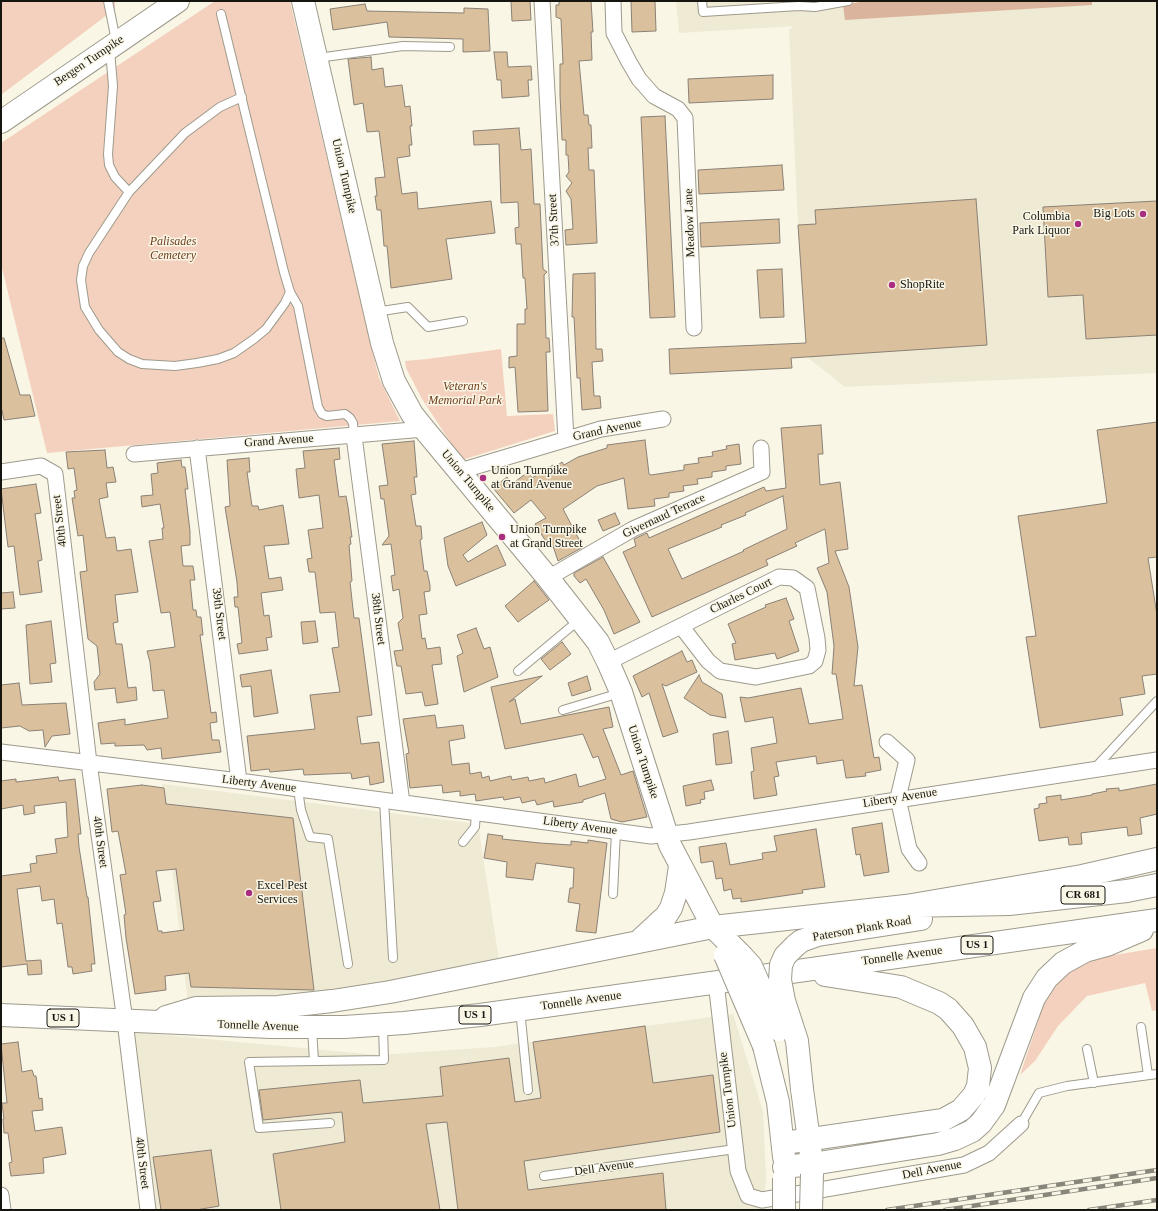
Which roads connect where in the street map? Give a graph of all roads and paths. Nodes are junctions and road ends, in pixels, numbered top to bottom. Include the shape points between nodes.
1 (108, 1) edge
2 (178, 1) edge
3 (303, 1) edge
4 (542, 1) edge
5 (613, 1) edge
6 (702, 1) edge
7 (848, 1) edge
8 (799, 3) edge
9 (221, 14) dead end
10 (113, 45) junction
11 (450, 47) dead end
12 (317, 58) junction
13 (242, 98) junction
14 (1, 122) edge
15 (129, 192) junction
16 (290, 292) junction
17 (375, 312) junction
18 (463, 321) dead end
19 (694, 328) dead end
20 (663, 419) dead end
21 (424, 429) junction
22 (354, 436) junction
23 (566, 439) junction
24 (197, 448) junction
25 (761, 448) dead end
26 (134, 454) dead end
27 (460, 471) junction
28 (1, 472) edge
29 (548, 578) junction
30 (581, 619) junction
31 (681, 626) junction
32 (608, 662) junction
33 (518, 671) dead end
34 (621, 692) junction
35 (1157, 701) edge
36 (563, 710) dead end
37 (887, 742) dead end
38 (1, 752) edge
39 (1157, 760) edge
40 (89, 763) junction
41 (1092, 770) junction
42 (239, 781) junction
43 (298, 789) junction
44 (898, 798) junction
45 (384, 800) junction
46 (402, 803) junction
47 (476, 812) junction
48 (616, 831) junction
49 (666, 835) junction
50 (463, 842) dead end
51 (1157, 859) edge
52 (919, 863) dead end
53 (680, 866) junction
54 (1157, 885) edge
55 (613, 894) dead end
56 (1009, 904) junction
57 (906, 906) junction
58 (1157, 920) edge
59 (1157, 924) edge
60 (713, 927) junction
61 (640, 940) junction
62 (733, 955) junction
63 (393, 958) dead end
64 (348, 964) dead end
65 (798, 971) junction
66 (716, 982) junction
67 (520, 1009) junction
68 (1, 1015) edge
69 (125, 1021) junction
70 (150, 1022) junction
71 (383, 1025) junction
72 (312, 1027) junction
73 (1141, 1027) dead end
74 (1087, 1049) dead end
75 (314, 1061) junction
76 (1157, 1074) edge
77 (1148, 1075) junction
78 (1094, 1082) junction
79 (528, 1090) dead end
80 (802, 1090) junction
81 (330, 1123) dead end
82 (1021, 1124) joint
83 (810, 1140) junction
84 (784, 1143) junction
85 (735, 1149) junction
86 (812, 1169) junction
87 (784, 1172) junction
88 (544, 1176) dead end
89 (1, 1195) edge
90 (748, 1196) joint
91 (3, 1210) edge
92 (148, 1210) edge
93 (784, 1210) edge
94 (811, 1210) edge

1 - 10 lane
2 - 10 main road, Bergen Turnpike
3 - 12 main road, Union Turnpike
4 - 23 street, 37th Street
5 - 19 street, Meadow Lane via 614,33 639,79 654,96 678,109 685,118
6 - 8 lane via 703,12
7 - 8 lane via 815,7
9 - 13 lane
10 - 14 main road, Bergen Turnpike
10 - 15 lane via 109,165
11 - 12 lane via 403,46
12 - 17 main road, Union Turnpike
13 - 15 lane via 220,107 185,133
13 - 16 lane
15 - 16 lane via 89,253 81,280 85,307 91,318 118,352 129,359 142,364 175,366 234,353 266,329
16 - 22 lane via 298,306 318,407 322,414 327,416 345,414 350,418
17 - 18 lane via 408,307 428,327
17 - 21 main road, Union Turnpike via 394,381 412,414
20 - 23 street, Grand Avenue via 601,429
21 - 22 street, Grand Avenue
21 - 27 main road, Union Turnpike
22 - 24 street, Grand Avenue
22 - 46 street, 38th Street
23 - 27 street, Grand Avenue
24 - 26 street, Grand Avenue
24 - 42 street, 39th Street
25 - 29 street, Givernaud Terrace via 762,472 633,529
27 - 29 main road, Union Turnpike
28 - 40 street, 40th Street via 41,466 55,474
29 - 30 main road, Union Turnpike
30 - 32 main road, Union Turnpike
30 - 33 lane
31 - 31 street, Charles Court via 708,661 720,671 742,676 756,677 809,666 815,661 818,650 815,621 807,588 793,578 779,578
31 - 32 street, Charles Court
32 - 34 main road, Union Turnpike
34 - 36 lane
34 - 49 main road, Union Turnpike
35 - 41 lane
37 - 44 street via 907,760
38 - 40 street, Liberty Avenue
39 - 41 street, Liberty Avenue
40 - 42 street, Liberty Avenue
40 - 69 street, 40th Street
41 - 44 street, Liberty Avenue
42 - 43 street, Liberty Avenue
43 - 45 street, Liberty Avenue
43 - 64 lane via 301,810 310,837 328,838
44 - 49 street, Liberty Avenue
44 - 52 street via 909,849
45 - 46 street, Liberty Avenue
45 - 63 lane
46 - 47 street, Liberty Avenue
47 - 48 street, Liberty Avenue
47 - 50 lane via 475,827
48 - 49 street, Liberty Avenue via 651,836
48 - 55 lane
49 - 53 main road, Union Turnpike
51 - 57 main road via 1082,876
53 - 60 main road, Union Turnpike
53 - 61 main road via 671,908
54 - 56 main road, Paterson Plank Road / CR 681
56 - 57 main road, Paterson Plank Road / CR 681
56 - 80 main road, Paterson Plank Road, bridge via 959,915 818,935 795,946 785,956 781,965 780,980 797,1041
57 - 60 main road, Paterson Plank Road
58 - 65 main road, Tonnelle Avenue / US 1
59 - 86 main road via 1107,945 1085,951 1064,963 1047,978 1034,998 994,1105 972,1131 938,1144
60 - 61 main road
60 - 62 main road, Paterson Plank Road
61 - 70 main road via 390,992 278,1007 196,1008
62 - 80 main road, Paterson Plank Road, bridge via 751,966
62 - 84 main road, Paterson Plank Road, bridge via 764,1046 777,1096
65 - 66 main road, Tonnelle Avenue / US 1
65 - 83 main road via 901,987 930,997 948,1009 963,1026 975,1047 980,1068 974,1095 952,1116 932,1122
66 - 67 main road, Tonnelle Avenue / US 1
66 - 85 street, Union Turnpike
67 - 71 main road, Tonnelle Avenue / US 1
67 - 79 lane
68 - 69 main road, Tonnelle Avenue / US 1
69 - 70 main road, Tonnelle Avenue / US 1
69 - 92 street, 40th Street
70 - 72 main road, Tonnelle Avenue / US 1
71 - 72 main road, Tonnelle Avenue / US 1
71 - 75 lane via 384,1060
72 - 75 lane
73 - 77 lane
74 - 78 lane
75 - 81 lane via 249,1062 259,1128
76 - 77 lane, Dell Avenue
77 - 78 lane, Dell Avenue
78 - 82 lane, Dell Avenue via 1039,1093
80 - 83 main road, Paterson Plank Road
82 - 90 street, Dell Avenue via 989,1153 964,1165 762,1200
83 - 84 main road
83 - 86 main road, Paterson Plank Road
84 - 87 main road, Paterson Plank Road
85 - 88 lane, Dell Avenue
85 - 90 street, Union Turnpike via 738,1171
86 - 87 main road
86 - 94 main road, Paterson Plank Road, bridge
87 - 93 main road, Paterson Plank Road, bridge
89 - 91 street

